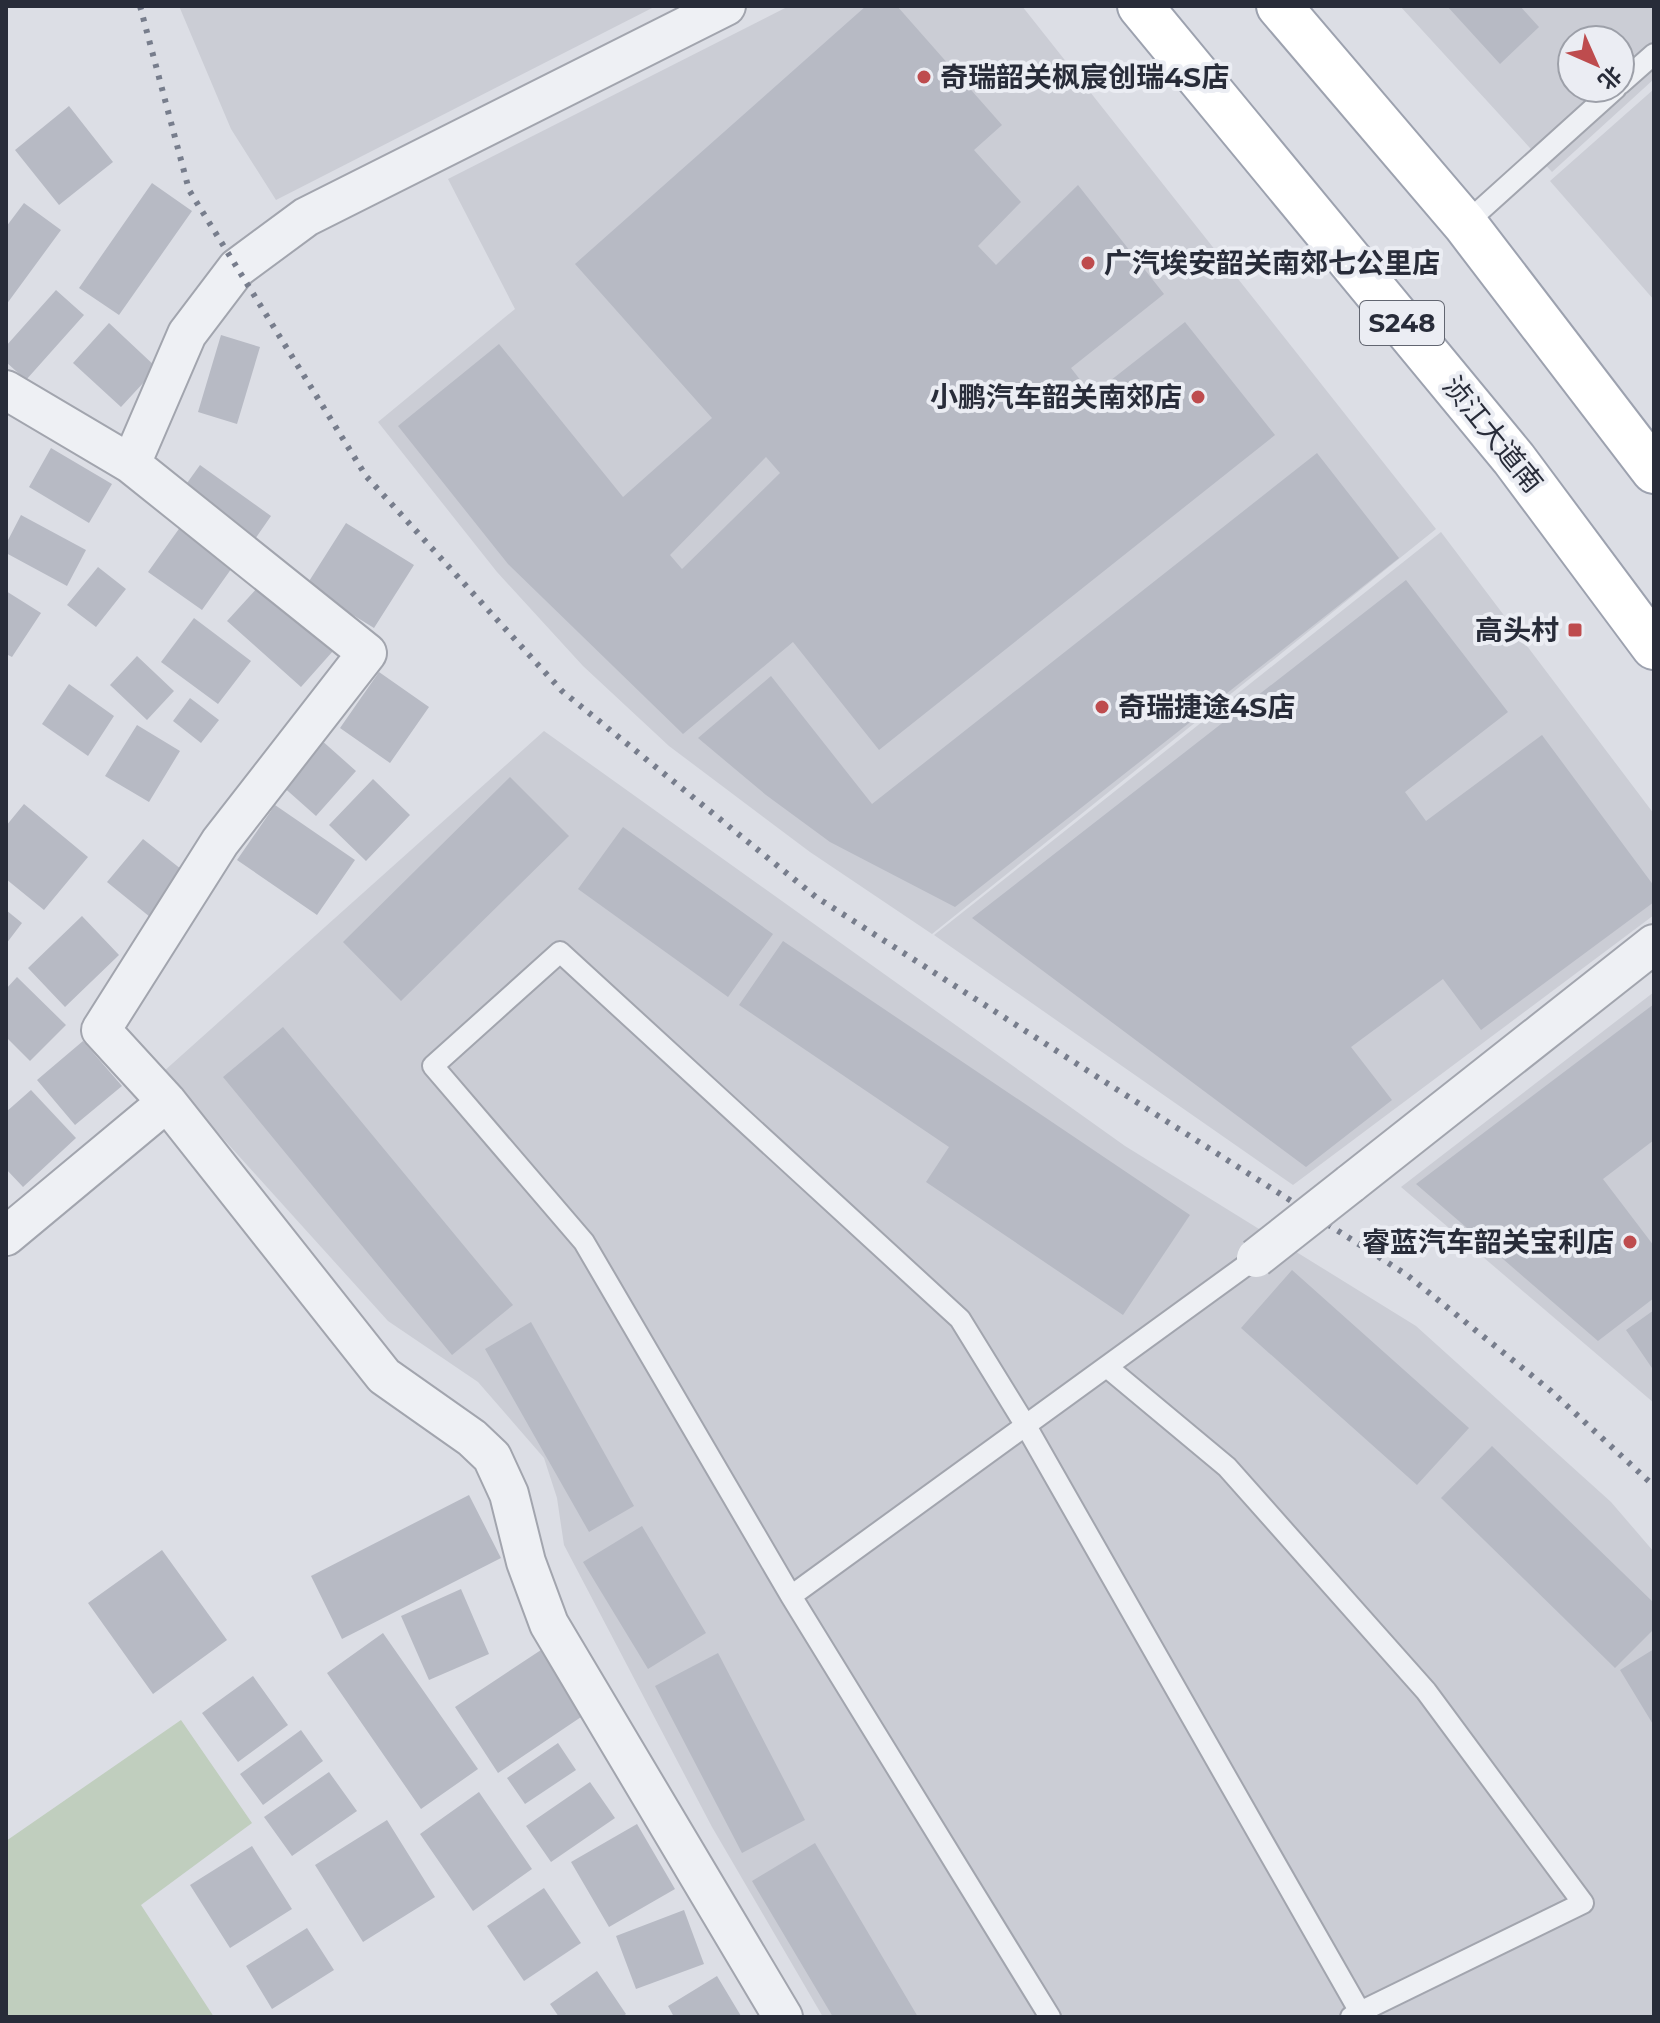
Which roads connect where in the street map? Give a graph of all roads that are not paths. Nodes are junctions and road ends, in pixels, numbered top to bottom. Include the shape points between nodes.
1 (726, 6) edge
2 (1140, 6) edge
3 (1279, 6) edge
4 (1654, 54) edge
5 (1636, 70) edge
6 (1598, 104) edge
7 (1465, 224) junction
8 (6, 390) edge
9 (131, 464) junction
10 (1654, 471) edge
11 (1654, 647) edge
12 (1654, 944) edge
13 (167, 1102) junction
14 (6, 1236) edge
15 (1256, 1258) joint
16 (1107, 1367) junction
17 (1026, 1426) junction
18 (791, 1596) junction
19 (1355, 2015) edge
20 (783, 2017) edge
21 (1050, 2017) edge

1 - 9 street via 306,217 237,268 187,334
2 - 11 main road, 浈江大道南 / S248 via 1514,459
3 - 7 main road
4 - 5 lane
6 - 7 lane
7 - 10 main road
8 - 9 street
9 - 13 street via 367,653 220,842 101,1030
12 - 15 street, bridge
13 - 14 street
13 - 20 street via 384,1376 492,1457 509,1494 549,1624
15 - 16 lane
16 - 17 lane
16 - 19 lane via 1227,1467 1426,1691 1583,1903
17 - 18 lane
17 - 18 lane via 960,1319 560,952 433,1066 584,1242
17 - 19 lane
18 - 21 lane

